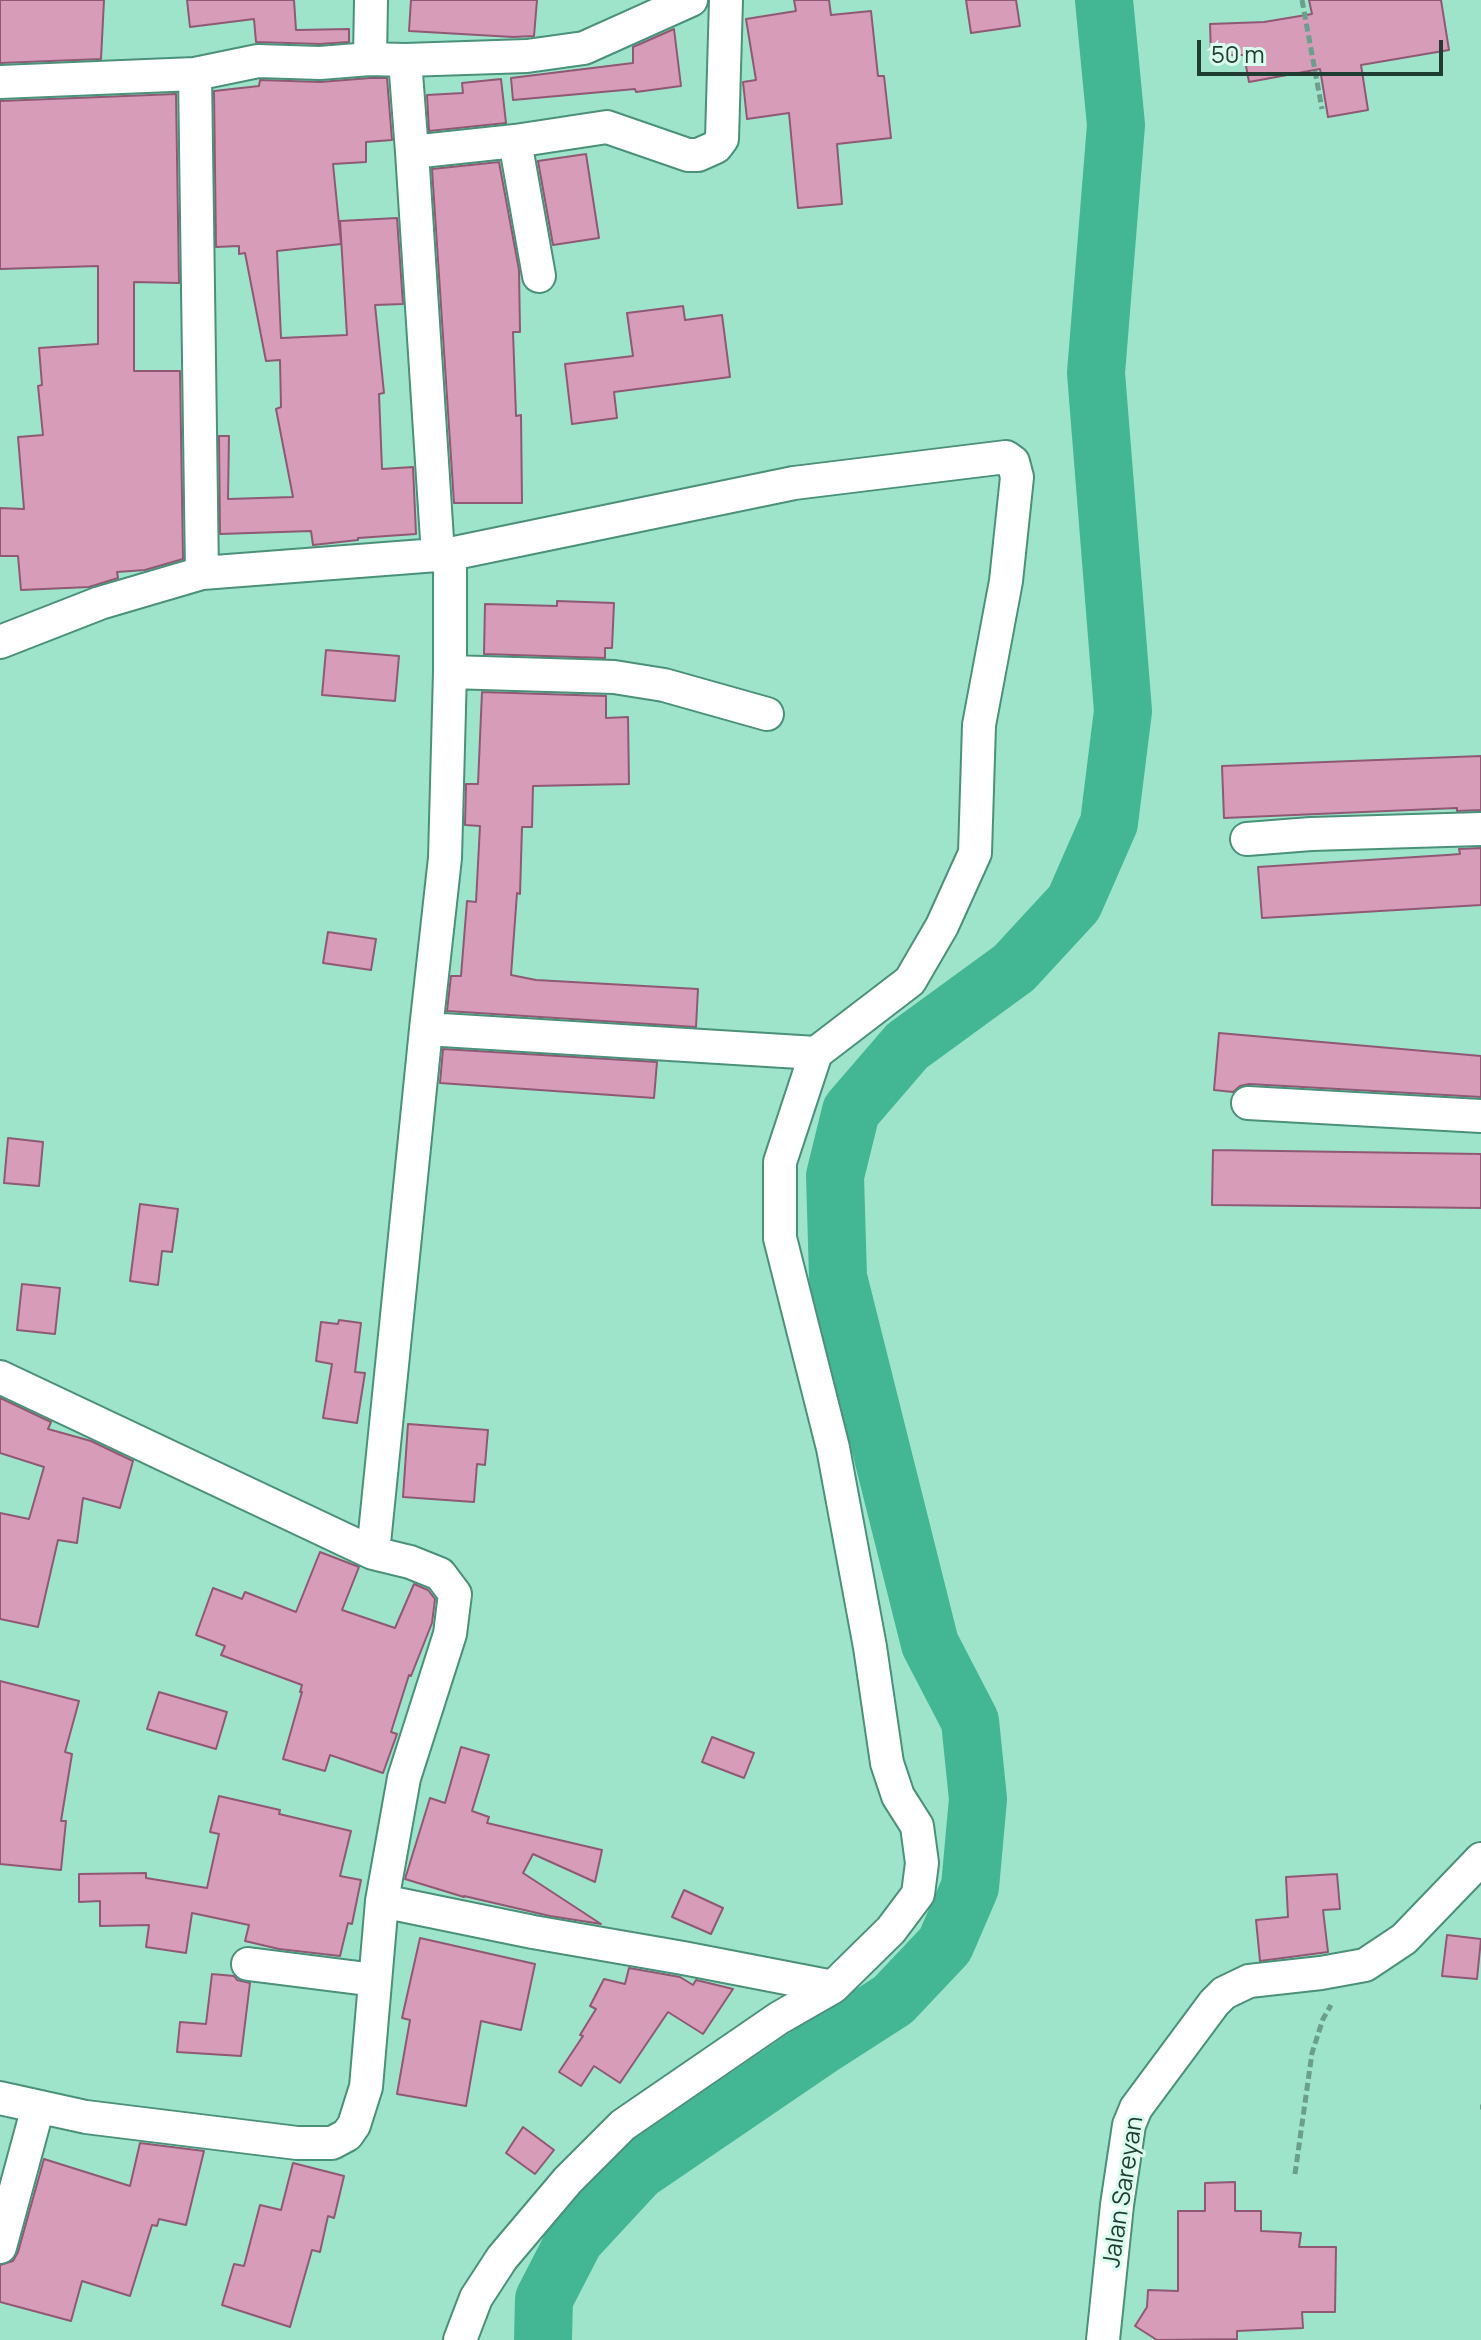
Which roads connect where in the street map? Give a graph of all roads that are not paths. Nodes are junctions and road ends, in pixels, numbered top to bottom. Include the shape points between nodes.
1 (371, 0) edge
2 (691, 0) edge
3 (726, 0) edge
4 (370, 59) junction
5 (405, 60) junction
6 (195, 74) junction
7 (0, 82) edge
8 (515, 141) junction
9 (412, 152) junction
10 (539, 276) dead end
11 (444, 555) junction
12 (202, 573) junction
13 (0, 642) edge
14 (450, 672) junction
15 (767, 714) dead end
16 (1481, 829) edge
17 (1247, 839) dead end
18 (426, 1029) junction
19 (816, 1053) junction
20 (1248, 1103) dead end
21 (1481, 1116) edge
22 (0, 1377) edge
23 (373, 1553) junction
24 (1481, 1859) edge
25 (382, 1901) junction
26 (248, 1964) dead end
27 (375, 1980) junction
28 (833, 1987) junction
29 (0, 2098) edge
30 (38, 2107) junction
31 (0, 2247) edge
32 (460, 2340) edge
33 (1103, 2340) edge

1 - 4 street
2 - 5 street via 584,48 527,56
3 - 8 street via 722,139 716,147 688,155 607,127
4 - 5 street
4 - 6 street via 258,61
5 - 9 street
6 - 7 street
6 - 12 street
8 - 9 street
8 - 10 street
9 - 11 street
11 - 12 street
11 - 14 street
11 - 19 street via 794,483 1006,457 1013,462 1017,477 1006,581 979,725 975,853 910,981
12 - 13 street via 100,603
14 - 15 street via 614,677
14 - 18 street via 445,858
16 - 17 street
18 - 19 street
18 - 23 street
19 - 28 street via 780,1162 780,1238 833,1448 887,1763 898,1796 917,1826 922,1863 918,1894 891,1930
20 - 21 street
22 - 23 street
23 - 25 street via 440,1574 455,1594 450,1634 404,1778
24 - 33 street, Jalan Sareyan via 1404,1939 1365,1965 1249,1981 1214,2003 1129,2125
25 - 27 street
25 - 28 street
26 - 27 street
27 - 30 street via 366,2087 354,2125 332,2143 297,2143
28 - 32 street via 623,2125 502,2258 476,2298
29 - 30 street
30 - 31 street

